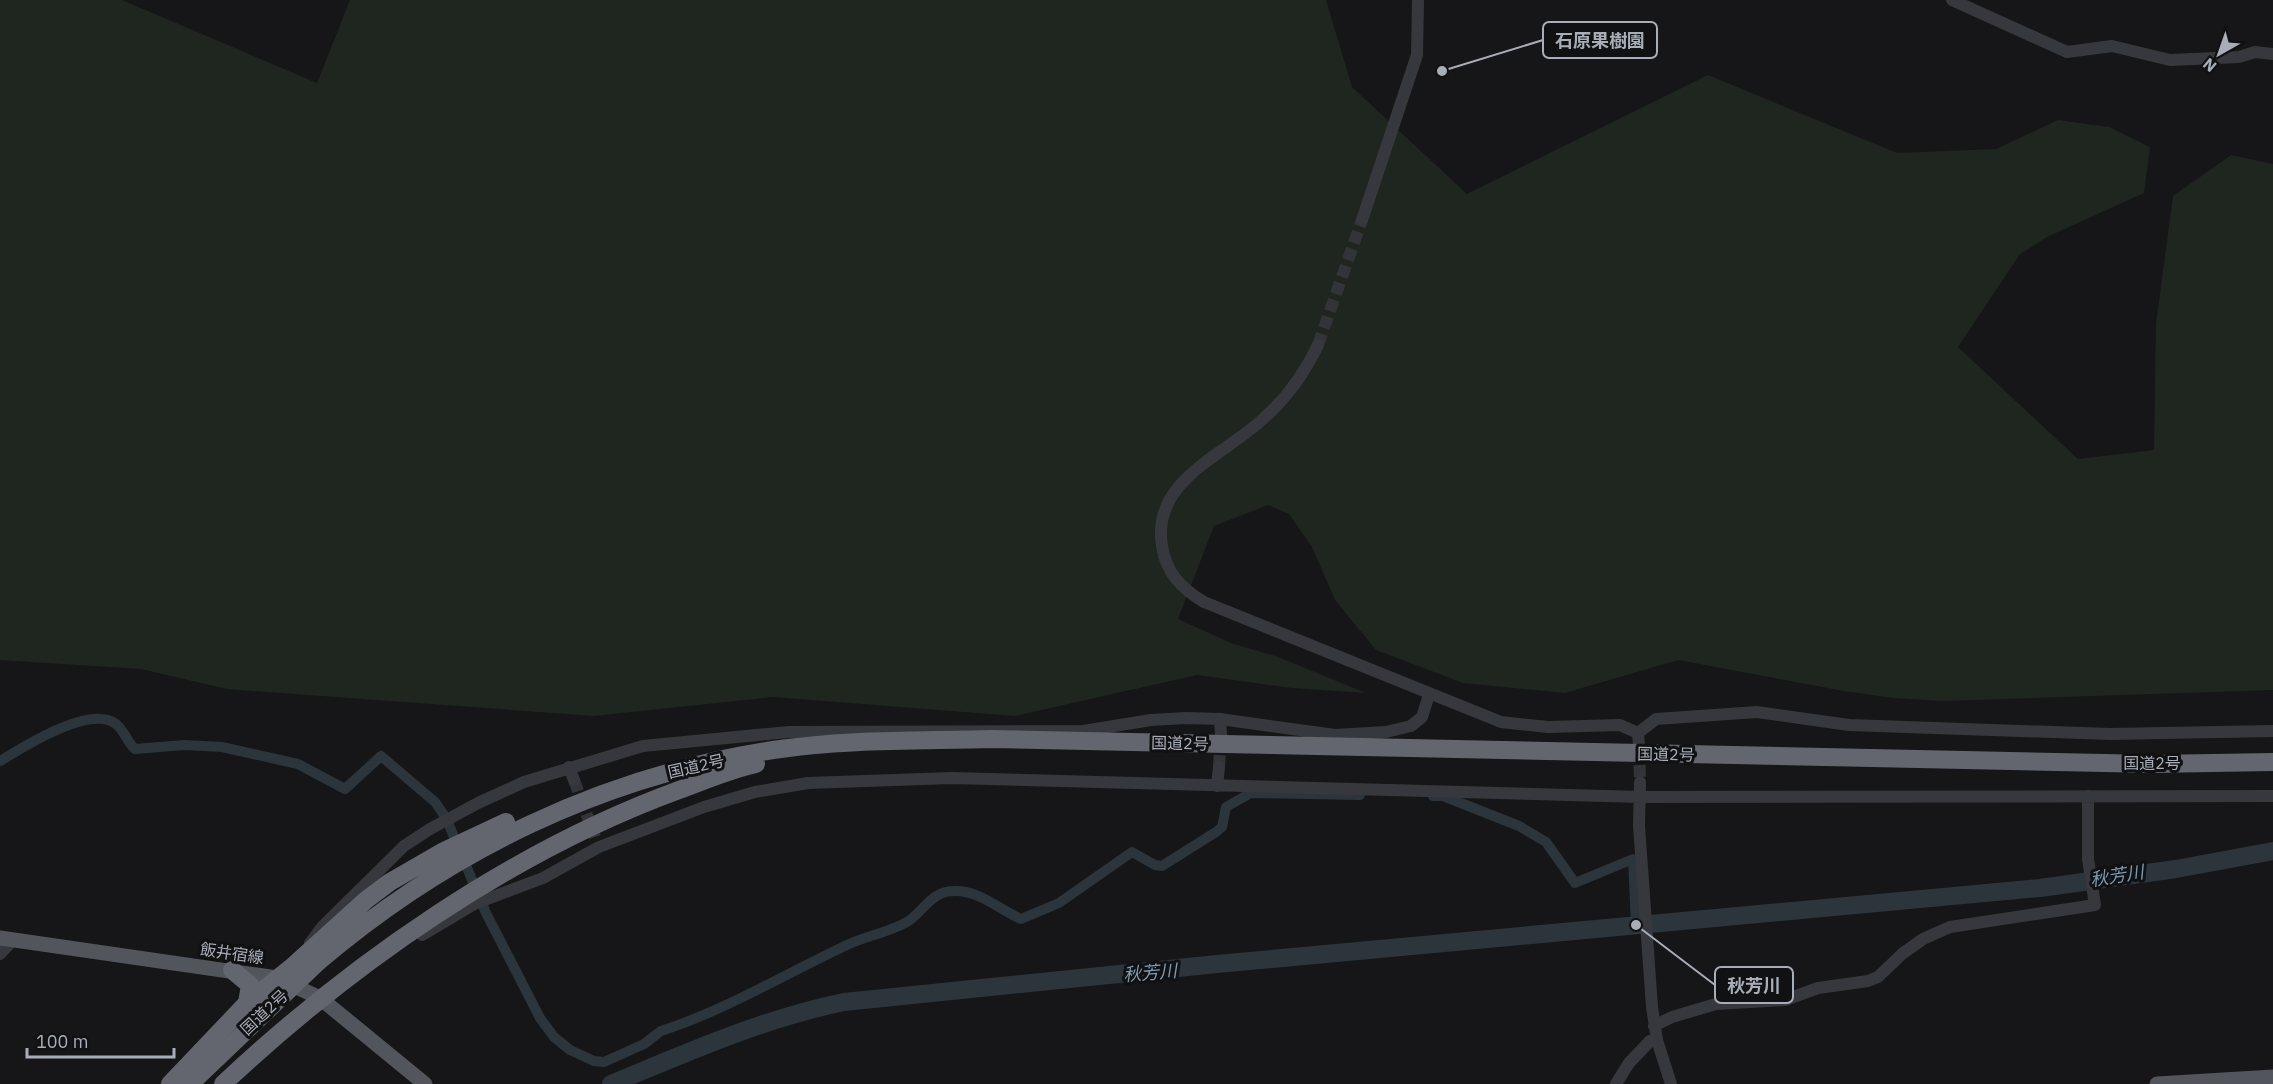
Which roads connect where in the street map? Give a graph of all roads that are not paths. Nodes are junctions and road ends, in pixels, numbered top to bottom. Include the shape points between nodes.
1 (1418, 0) edge
2 (1952, 0) edge
3 (2273, 54) edge
4 (1362, 220) tunnel mouth
5 (1318, 345) tunnel mouth
6 (1429, 695) junction
7 (1220, 719) junction
8 (2273, 731) edge
9 (1221, 735) tunnel mouth
10 (833, 744) junction
11 (2273, 762) edge
12 (570, 767) junction
13 (1219, 767) tunnel mouth
14 (574, 780) tunnel mouth
15 (1640, 782) tunnel mouth
16 (1217, 786) junction
17 (2088, 796) junction
18 (2273, 796) edge
19 (1641, 797) junction
20 (445, 859) junction
21 (494, 888) junction
22 (7, 939) edge
23 (0, 954) edge
24 (294, 966) junction
25 (232, 970) junction
26 (277, 978) junction
27 (320, 998) junction
28 (248, 1003) junction
29 (1654, 1026) junction
30 (1657, 1040) junction
31 (188, 1076) edge
32 (2273, 1077) edge
33 (170, 1084) edge
34 (203, 1084) edge
35 (224, 1084) edge
36 (425, 1084) edge
37 (1616, 1084) edge
38 (1671, 1084) edge
39 (2157, 1084) edge

1 - 4 street via 1417,55
2 - 3 street via 2067,52 2112,46 2170,60 2239,57 2255,52
5 - 6 street via 1307,368 1279,404 1237,441 1193,471 1171,495 1161,523 1163,555 1178,583 1204,602
6 - 7 street via 1422,717 1411,726 1386,732 1335,735
6 - 8 street via 1502,722 1548,727 1620,725 1638,739 1656,719 1757,712 1908,727 2109,734
7 - 9 street
7 - 12 street via 1151,720 1083,731 789,732 667,742
10 - 11 highway, 国道2号 via 991,739 2140,764
10 - 20 highway, 国道2号 via 729,758 634,781 471,845
10 - 21 highway via 737,768 659,797 574,834
12 - 14 street
12 - 24 street via 524,782 404,846 322,927
13 - 16 street
15 - 19 street
16 - 19 street
16 - 21 street via 952,778 808,783 755,792 597,842 543,878
17 - 18 street
17 - 19 street
17 - 29 street via 2088,858 2095,905 1950,927 1923,939 1868,981 1818,988 1785,1000 1716,1004
19 - 29 street via 1639,826
20 - 24 highway via 366,900
20 - 31 highway, 国道2号, bridge via 318,962
21 - 27 highway via 399,942
22 - 23 street
22 - 25 main road, 飯井宿線
24 - 26 highway
25 - 26 main road, 飯井宿線
25 - 28 highway via 250,985
26 - 27 main road, 飯井宿線
26 - 28 highway
27 - 35 highway
27 - 36 main road, 飯井宿線
28 - 31 highway
29 - 30 street
30 - 37 street via 1650,1041
30 - 38 street
31 - 33 highway
31 - 34 street
32 - 39 main road

